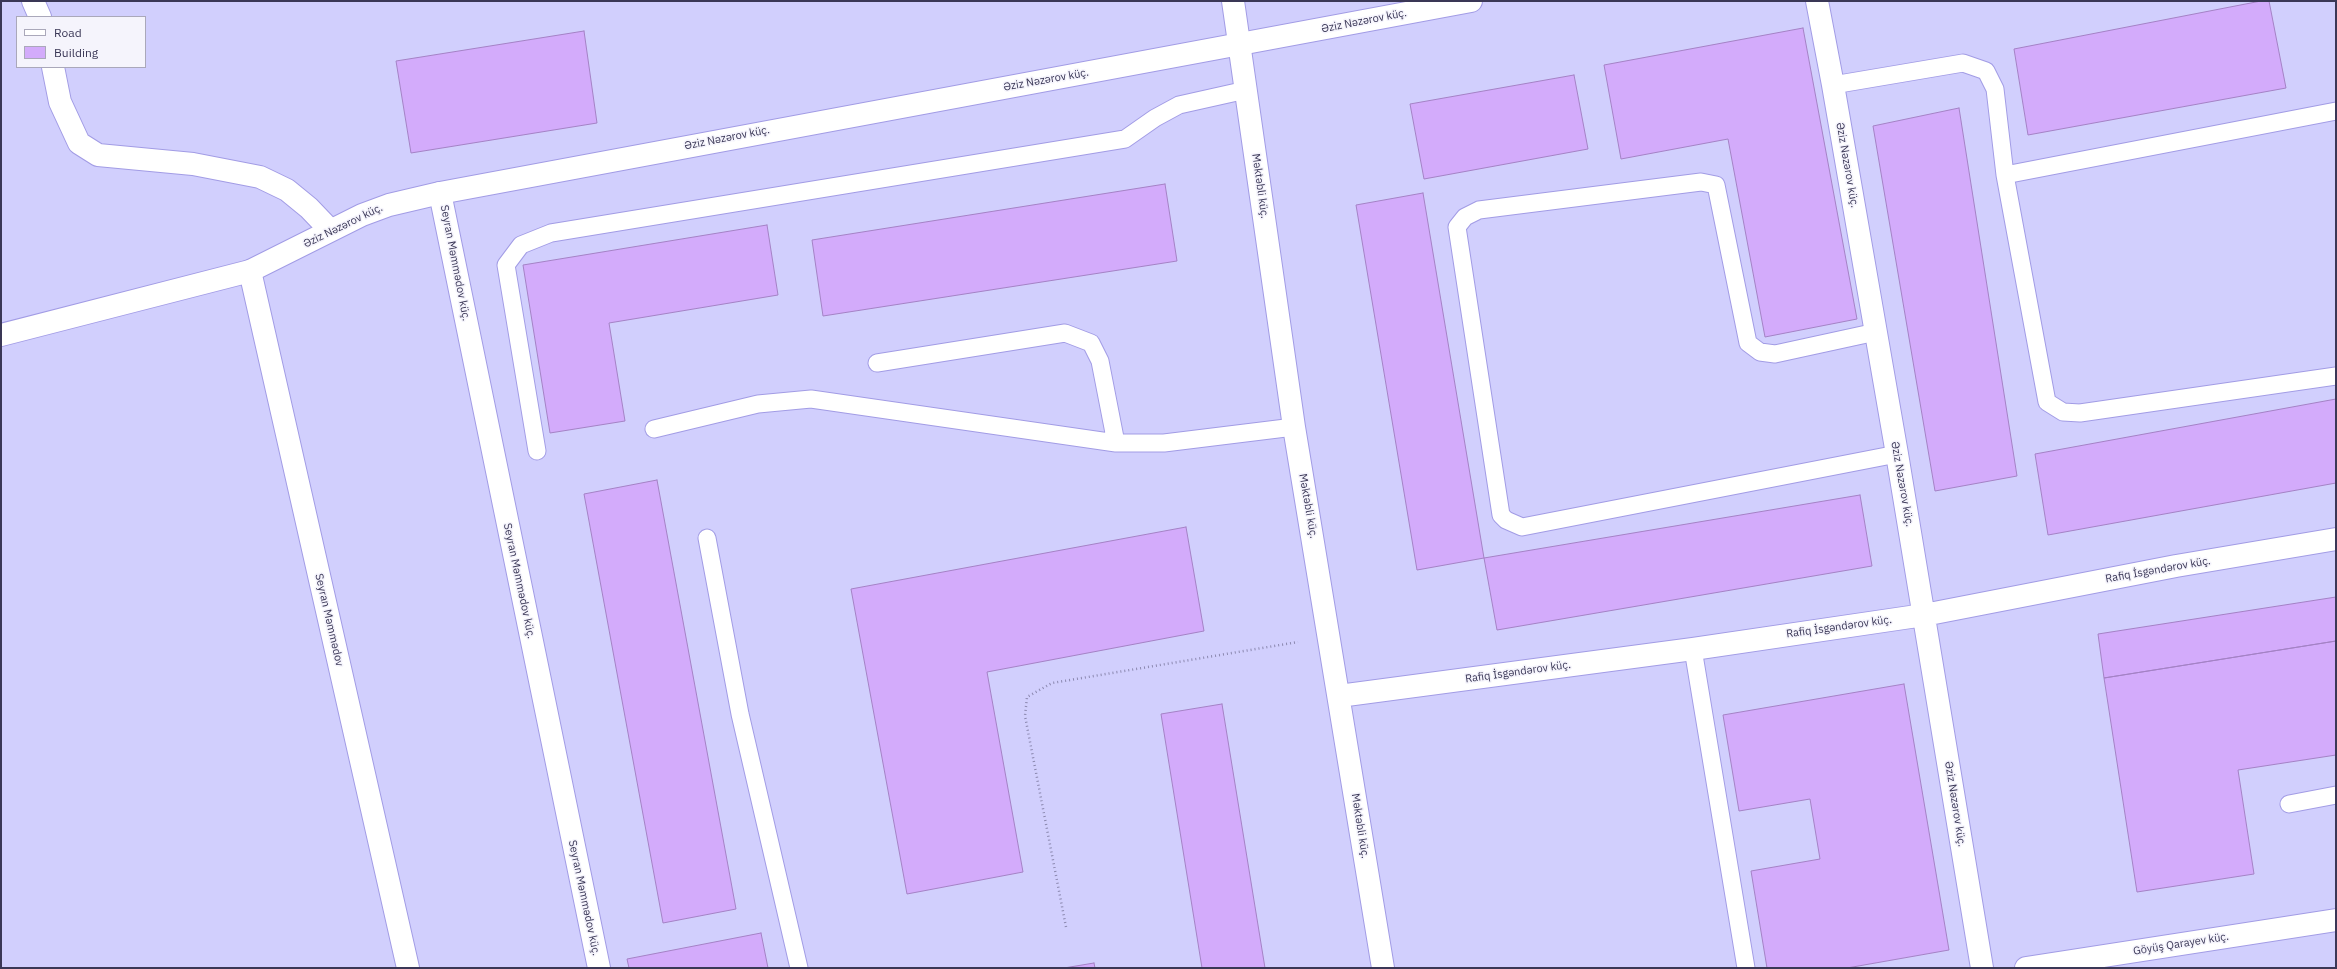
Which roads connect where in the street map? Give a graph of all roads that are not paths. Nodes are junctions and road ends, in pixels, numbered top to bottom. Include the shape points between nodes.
1 (33, 1) edge
2 (1233, 1) edge
3 (1471, 1) edge
4 (1817, 1) edge
5 (40, 16) edge
6 (1239, 44) junction
7 (53, 68) edge
8 (1833, 85) junction
9 (1246, 90) junction
10 (2336, 111) edge
11 (2005, 174) junction
12 (440, 193) junction
13 (330, 230) junction
14 (250, 271) junction
15 (1876, 332) junction
16 (1, 335) edge
17 (877, 363) dead end
18 (2336, 376) edge
19 (1294, 426) junction
20 (654, 429) dead end
21 (1116, 443) junction
22 (537, 451) dead end
23 (1897, 454) junction
24 (707, 538) dead end
25 (2336, 539) edge
26 (1924, 614) junction
27 (1693, 649) junction
28 (1339, 696) junction
29 (2336, 795) edge
30 (2289, 804) dead end
31 (2336, 920) edge
32 (408, 968) edge
33 (599, 968) edge
34 (799, 968) edge
35 (1383, 968) edge
36 (1746, 968) edge
37 (1982, 968) edge
38 (2026, 968) edge

1 - 5 street
2 - 6 street, Məktəbli küç.
3 - 6 street, Əziz Nəzərov küç.
4 - 8 street, Əziz Nəzərov küç.
6 - 9 street, Məktəbli küç.
6 - 12 street, Əziz Nəzərov küç.
7 - 13 street via 60,102 79,143 98,155 193,164 260,177 287,190
8 - 11 lane via 1962,63 1986,71 1995,89
8 - 15 street, Əziz Nəzərov küç.
9 - 19 street, Məktəbli küç.
9 - 22 lane via 1179,105 1125,139 551,233 521,246 506,265
10 - 11 lane
11 - 18 lane via 2047,402 2063,412 2080,413
12 - 13 street, Əziz Nəzərov küç. via 388,205
12 - 33 street, Seyran Məmmədov küç.
13 - 14 street, Əziz Nəzərov küç.
14 - 16 street, Əziz Nəzərov küç.
14 - 32 street, Seyran Məmmədov
15 - 23 street, Əziz Nəzərov küç.
15 - 23 lane via 1775,354 1760,352 1748,343 1716,185 1701,182 1479,210 1465,217 1457,227 1501,514 1506,520 1522,527
17 - 21 lane via 1065,333 1091,342 1100,361
19 - 21 lane via 1164,443
19 - 28 street, Məktəbli küç.
20 - 21 lane via 758,404 812,399
23 - 26 street, Əziz Nəzərov küç.
24 - 34 lane via 740,714
25 - 26 street, Rafiq İsgəndərov küç. via 2176,566
26 - 27 street, Rafiq İsgəndərov küç.
26 - 37 street, Əziz Nəzərov küç.
27 - 28 street, Rafiq İsgəndərov küç.
27 - 36 lane
28 - 35 street, Məktəbli küç.
29 - 30 lane
31 - 38 street, Göyüş Qarayev küç.

